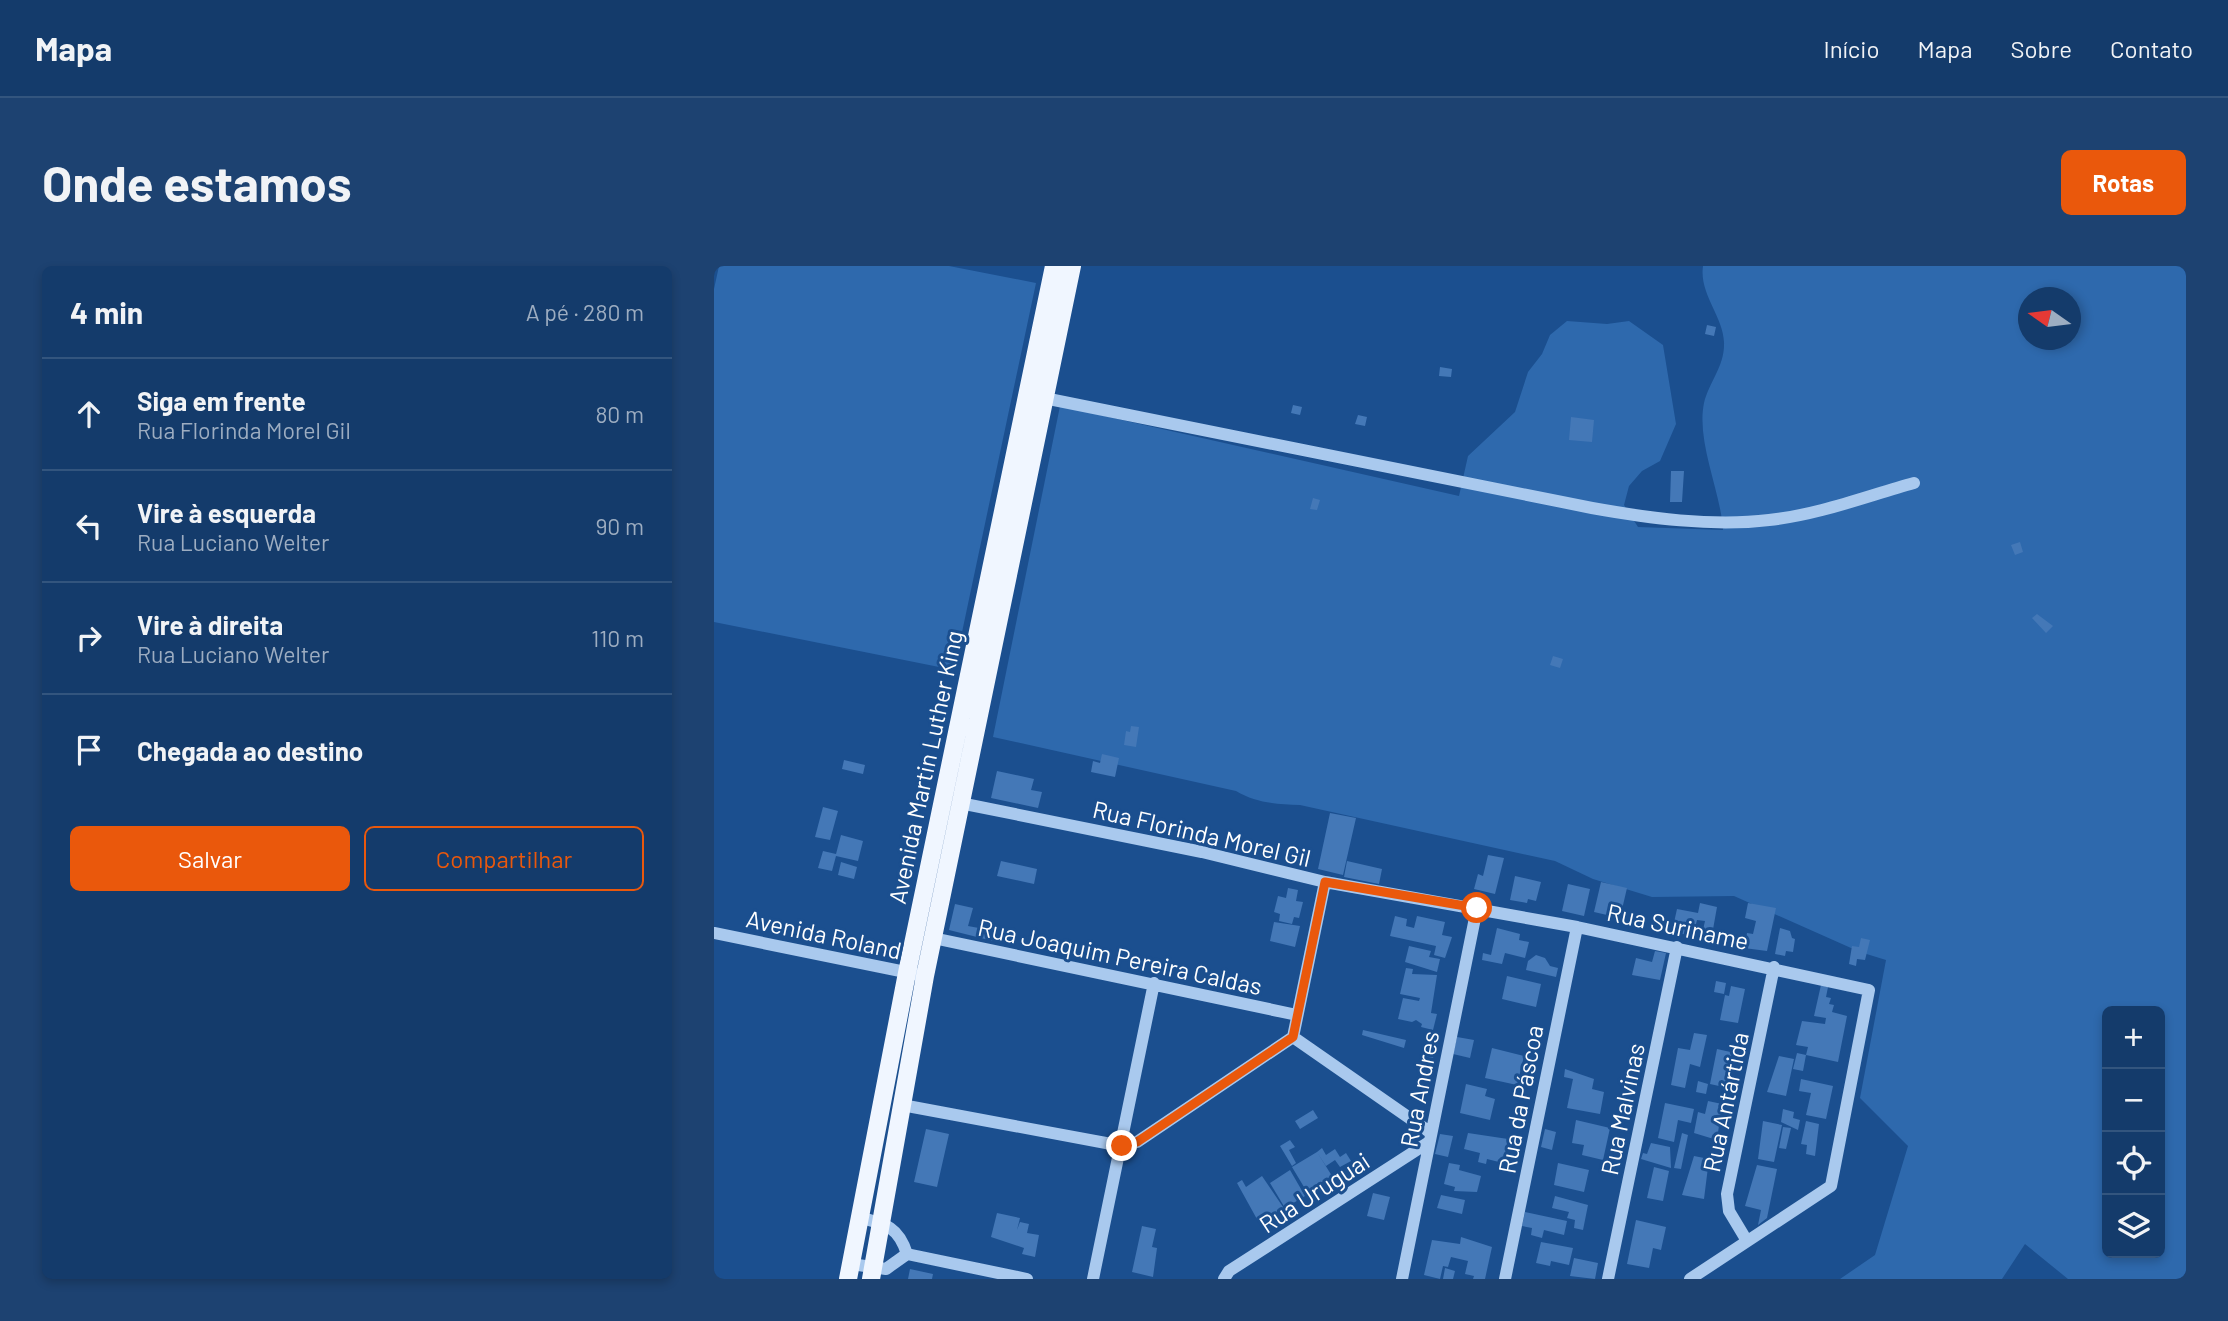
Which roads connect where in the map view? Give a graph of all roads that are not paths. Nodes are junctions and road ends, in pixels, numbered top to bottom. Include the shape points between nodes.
1 (1054, 266) edge
2 (1072, 266) edge
3 (1044, 398) junction
4 (1914, 483) dead end
5 (960, 803) junction
6 (1325, 882) junction
7 (1477, 908) junction
8 (1577, 926) junction
9 (714, 933) edge
10 (933, 938) junction
11 (1677, 947) junction
12 (1774, 967) junction
13 (916, 975) junction
14 (1154, 984) junction
15 (1297, 1015) junction
16 (1293, 1037) junction
17 (902, 1105) junction
18 (1430, 1138) junction
19 (1122, 1146) junction
20 (860, 1218) junction
21 (882, 1222) junction
22 (1747, 1241) junction
23 (907, 1254) junction
24 (850, 1272) edge
25 (872, 1274) edge
26 (1027, 1279) edge
27 (1093, 1279) edge
28 (1224, 1279) edge
29 (1402, 1279) edge
30 (1505, 1279) edge
31 (1608, 1279) edge
32 (1690, 1279) edge

1 - 13 main road, Avenida Martin Luther King
2 - 3 main road, Avenida Martin Luther King
3 - 4 street via 1655,517 1769,520
3 - 5 main road, Avenida Martin Luther King
5 - 6 street, Rua Florinda Morel Gil
5 - 10 main road, Avenida Martin Luther King
6 - 7 street, Rua Florinda Morel Gil
6 - 15 street
7 - 8 street, Rua Suriname
7 - 18 street, Rua Andres
8 - 11 street, Rua Suriname
8 - 30 street, Rua da Páscoa
9 - 13 street, Avenida Roland
10 - 13 main road, Avenida Martin Luther King
10 - 14 street, Rua Joaquim Pereira Caldas
11 - 12 street, Rua Suriname
11 - 31 street, Rua Malvinas
12 - 22 street, Rua Antártida via 1727,1194 1729,1211
12 - 22 street, Rua Suriname via 1869,990 1831,1186
13 - 17 main road, Avenida Martin Luther King
13 - 20 main road, Avenida Martin Luther King
14 - 15 street, Rua Joaquim Pereira Caldas
14 - 19 street
15 - 16 street
16 - 18 street
16 - 19 street via 1137,1142
17 - 19 street
17 - 21 main road, Avenida Martin Luther King
18 - 28 street, Rua Uruguai via 1229,1271
18 - 29 street, Rua Andres
19 - 27 street
20 - 21 street
20 - 24 main road, Avenida Martin Luther King
21 - 23 street via 900,1234
21 - 25 main road, Avenida Martin Luther King
22 - 32 street
23 - 25 street via 893,1267
23 - 26 street
24 - 25 street

